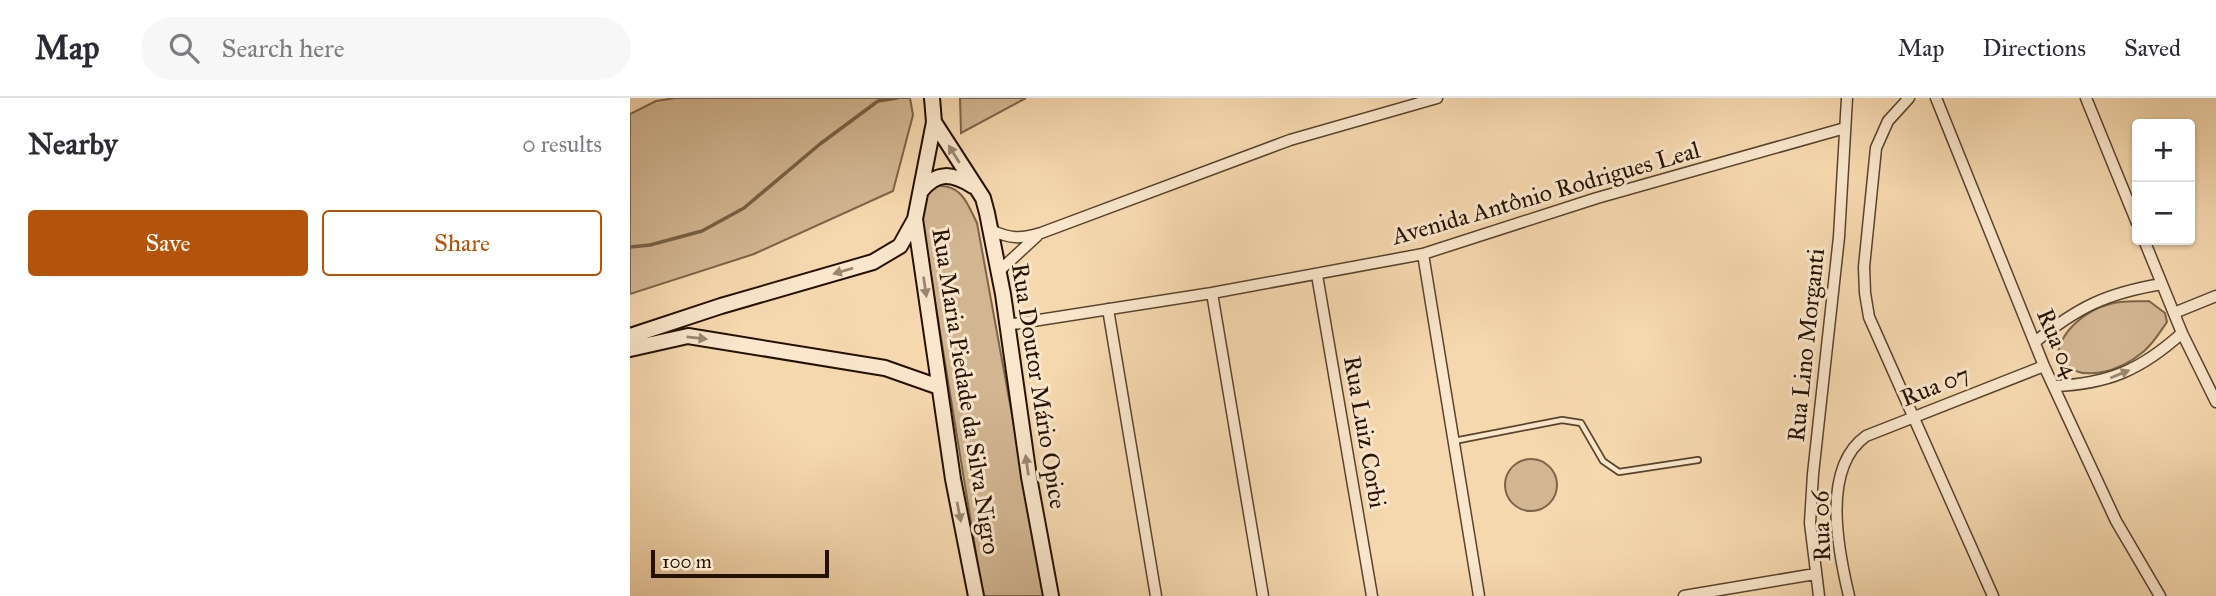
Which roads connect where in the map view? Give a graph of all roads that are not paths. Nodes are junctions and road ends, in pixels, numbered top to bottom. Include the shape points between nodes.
1 (1437, 98) edge
2 (1847, 98) edge
3 (1909, 98) edge
4 (1936, 98) edge
5 (2086, 98) edge
6 (933, 109) edge
7 (1845, 128) junction
8 (974, 187) junction
9 (919, 193) junction
10 (2132, 211) edge
11 (915, 219) junction
12 (991, 230) junction
13 (1041, 233) junction
14 (2146, 245) edge
15 (1423, 254) junction
16 (999, 271) junction
17 (1317, 275) junction
18 (2162, 284) junction
19 (1212, 293) junction
20 (2216, 296) edge
21 (1108, 309) junction
22 (2174, 313) junction
23 (1007, 325) junction
24 (2182, 333) junction
25 (630, 336) edge
26 (2035, 342) junction
27 (630, 349) edge
28 (2044, 366) junction
29 (2054, 386) junction
30 (939, 387) junction
31 (2216, 402) edge
32 (1913, 417) junction
33 (1454, 442) junction
34 (1848, 455) joint
35 (1698, 460) dead end
36 (1815, 574) junction
37 (976, 596) edge
38 (1051, 596) edge
39 (1156, 596) edge
40 (1263, 596) edge
41 (1372, 596) edge
42 (1479, 596) edge
43 (1687, 596) edge
44 (1819, 596) edge
45 (1849, 596) edge
46 (1993, 596) edge
47 (2160, 596) edge

1 - 13 street via 1290,140
2 - 7 street, Rua Lino Morganti
3 - 32 street via 1888,121 1876,148 1864,268 1869,317
4 - 26 street, Rua 04
5 - 10 street
8 -> 6 street, Rua Doutor Mário Opice
6 - 9 street, Rua Maria Piedade da Silva Nigro
7 - 15 street, Avenida Antônio Rodrigues Leal via 1597,198
7 - 36 street, Rua Lino Morganti via 1839,237 1813,474 1810,523
8 - 9 street via 941,176
8 - 12 street, Rua Doutor Mário Opice via 983,198
9 - 11 street, Rua Maria Piedade da Silva Nigro
11 -> 25 street via 900,246 873,262
11 -> 30 street, Rua Maria Piedade da Silva Nigro
12 - 13 street via 1022,239
12 - 16 street, Rua Doutor Mário Opice
13 - 16 street
14 - 18 street
15 - 17 street, Avenida Antônio Rodrigues Leal
15 - 33 street
16 - 23 street, Rua Doutor Mário Opice
17 - 19 street, Avenida Antônio Rodrigues Leal
17 - 41 street, Rua Luiz Corbi
18 - 22 street
18 - 26 street via 2093,302
19 - 21 street, Avenida Antônio Rodrigues Leal
19 - 40 street
20 - 22 street
21 - 23 street, Avenida Antônio Rodrigues Leal
21 - 39 street
22 - 24 street
38 -> 23 street, Rua Doutor Mário Opice
29 -> 24 street via 2082,385 2137,368
24 - 31 street
26 - 28 street, Rua 04
27 -> 30 street via 688,337 885,368
28 - 29 street, Rua 04
28 - 32 street, Rua 07
29 - 47 street, Rua 04 via 2116,521
30 -> 37 street, Rua Maria Piedade da Silva Nigro
32 - 34 street, Rua 07 via 1866,436
32 - 46 street
33 - 35 lane via 1562,420 1581,423 1603,461 1619,472
33 - 42 street
34 - 45 street, Rua 06 via 1841,472 1838,525
36 - 43 street
36 - 44 street, Rua Lino Morganti

